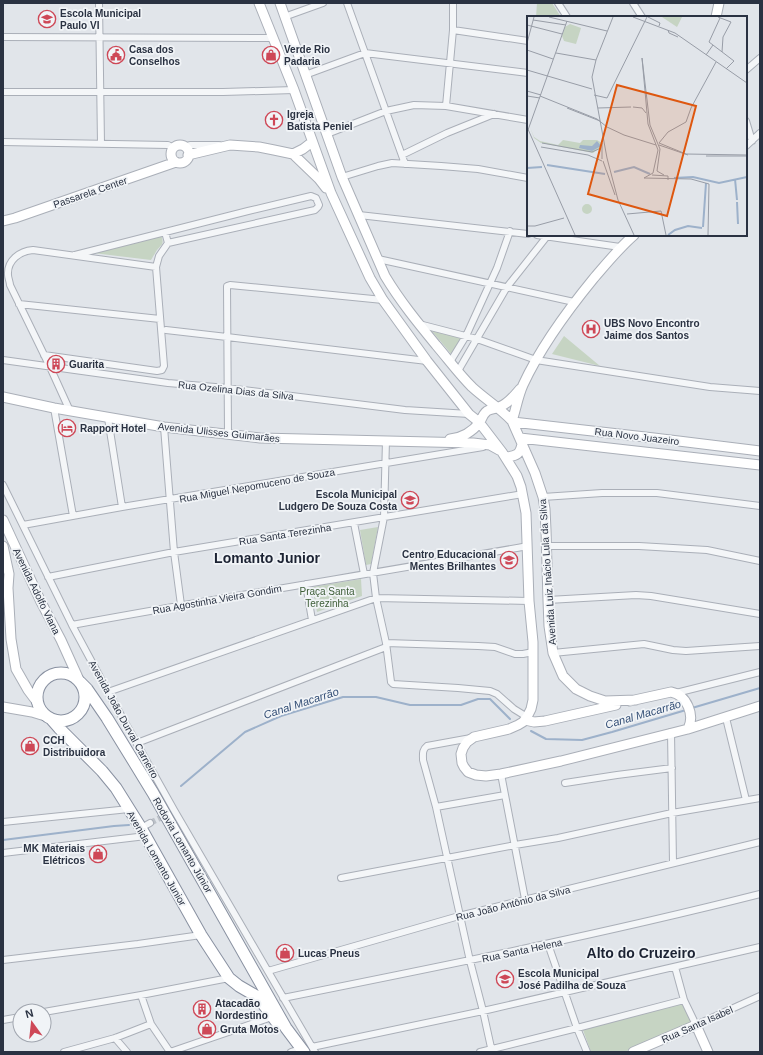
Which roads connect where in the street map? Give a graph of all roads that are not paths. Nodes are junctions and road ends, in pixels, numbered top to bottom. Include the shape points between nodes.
1 (99, 3) edge
2 (260, 3) edge
3 (280, 3) edge
4 (323, 3) edge
5 (347, 3) edge
6 (453, 3) edge
7 (558, 3) edge
8 (633, 3) edge
9 (718, 4) edge
10 (566, 16) edge
11 (641, 16) edge
12 (716, 16) edge
13 (284, 17) junction
14 (453, 30) junction
15 (3, 37) edge
16 (99, 37) junction
17 (273, 38) junction
18 (527, 41) edge
19 (365, 53) junction
20 (760, 58) edge
21 (450, 63) junction
22 (747, 69) edge
23 (527, 73) edge
24 (305, 75) junction
25 (294, 90) junction
26 (100, 91) junction
27 (3, 92) edge
28 (446, 106) junction
29 (386, 111) junction
30 (494, 114) junction
31 (527, 120) edge
32 (747, 124) edge
33 (760, 133) edge
34 (327, 134) junction
35 (752, 141) junction
36 (3, 142) edge
37 (312, 142) junction
38 (101, 144) junction
39 (747, 145) edge
40 (174, 148) junction
41 (187, 151) junction
42 (293, 154) junction
43 (402, 156) junction
44 (176, 162) junction
45 (405, 164) junction
46 (342, 176) junction
47 (527, 178) edge
48 (331, 193) junction
49 (359, 215) junction
50 (3, 221) edge
51 (510, 231) junction
52 (165, 232) junction
53 (527, 234) edge
54 (547, 236) edge
55 (633, 236) edge
56 (168, 243) junction
57 (620, 247) junction
58 (75, 255) junction
59 (378, 259) junction
60 (156, 267) junction
61 (490, 283) junction
62 (507, 287) junction
63 (383, 300) junction
64 (574, 302) junction
65 (19, 304) junction
66 (160, 319) junction
67 (419, 324) junction
68 (166, 330) dead end
69 (466, 336) junction
70 (227, 337) junction
71 (477, 339) junction
72 (44, 355) junction
73 (3, 360) edge
74 (536, 360) junction
75 (427, 361) junction
76 (450, 362) junction
77 (50, 367) junction
78 (458, 371) junction
79 (522, 387) junction
80 (227, 388) junction
81 (760, 391) edge
82 (3, 397) edge
83 (54, 408) junction
84 (498, 408) junction
85 (70, 411) junction
86 (469, 414) junction
87 (108, 418) junction
88 (513, 421) junction
89 (479, 422) junction
90 (164, 427) junction
91 (228, 434) junction
92 (386, 440) junction
93 (437, 441) junction
94 (521, 441) junction
95 (490, 445) junction
96 (760, 451) edge
97 (504, 454) junction
98 (386, 463) junction
99 (760, 465) edge
100 (3, 485) edge
101 (523, 494) junction
102 (543, 497) junction
103 (170, 499) junction
104 (760, 506) edge
105 (122, 507) junction
106 (73, 516) junction
107 (384, 517) junction
108 (3, 520) edge
109 (354, 523) junction
110 (23, 525) junction
111 (528, 546) junction
112 (547, 546) junction
113 (3, 548) edge
114 (174, 552) junction
115 (760, 560) edge
116 (373, 573) junction
117 (364, 574) junction
118 (48, 577) junction
119 (306, 584) junction
120 (8, 588) junction
121 (3, 598) edge
122 (376, 598) junction
123 (548, 600) junction
124 (529, 601) junction
125 (181, 605) junction
126 (760, 614) edge
127 (312, 620) junction
128 (72, 625) junction
129 (61, 640) joint
130 (386, 645) junction
131 (760, 646) edge
132 (532, 652) junction
133 (553, 654) junction
134 (760, 672) edge
135 (80, 682) junction
136 (108, 692) junction
137 (676, 693) junction
138 (636, 700) junction
139 (37, 702) junction
140 (760, 706) edge
141 (3, 707) edge
142 (690, 716) junction
143 (48, 718) junction
144 (726, 718) junction
145 (525, 720) junction
146 (704, 724) junction
147 (688, 729) junction
148 (671, 732) junction
149 (474, 737) junction
150 (137, 742) junction
151 (672, 768) junction
152 (501, 774) junction
153 (565, 783) dead end
154 (505, 795) junction
155 (760, 798) edge
156 (746, 800) junction
157 (436, 808) junction
158 (129, 809) junction
159 (174, 810) junction
160 (672, 813) junction
161 (168, 814) tunnel mouth
162 (3, 822) edge
163 (145, 829) junction
164 (760, 842) edge
165 (515, 845) junction
166 (3, 853) edge
167 (446, 858) junction
168 (673, 863) junction
169 (341, 878) dead end
170 (760, 894) edge
171 (526, 899) junction
172 (459, 916) junction
173 (202, 935) junction
174 (548, 944) junction
175 (760, 947) edge
176 (3, 960) edge
177 (470, 961) junction
178 (675, 967) junction
179 (268, 971) junction
180 (230, 978) junction
181 (565, 993) junction
182 (141, 995) junction
183 (760, 996) edge
184 (283, 998) junction
185 (684, 1000) junction
186 (52, 1011) edge
187 (483, 1011) junction
188 (272, 1017) junction
189 (151, 1024) junction
190 (696, 1025) junction
191 (577, 1028) junction
192 (115, 1038) junction
193 (303, 1051) edge
194 (492, 1051) edge
195 (64, 1052) edge
196 (126, 1052) edge
197 (170, 1052) edge
198 (480, 1052) edge
199 (587, 1052) edge
200 (633, 1052) edge
201 (708, 1052) edge

1 - 16 street
2 - 17 street, Avenida Luiz Inácio Lula da Silva
3 - 13 street, Avenida Luiz Inácio Lula da Silva
4 - 13 street
5 - 19 street
6 - 14 street
7 - 10 street
8 - 11 street
9 - 12 street
13 - 24 street, Avenida Luiz Inácio Lula da Silva
14 - 18 street
14 - 21 street
15 - 16 street
16 - 17 street
16 - 26 street
17 - 25 street, Avenida Luiz Inácio Lula da Silva
19 - 21 street
19 - 24 street
19 - 29 street
20 - 22 street
21 - 23 street
21 - 28 street
24 - 34 street, Avenida Luiz Inácio Lula da Silva
25 - 26 street
25 - 37 street, Avenida Luiz Inácio Lula da Silva
26 - 27 street
26 - 38 street
28 - 29 street via 414,106
28 - 30 street
29 - 34 street
29 - 43 street
30 - 31 street
30 - 43 street via 447,133
32 - 35 street
33 - 35 street
34 - 46 street, Avenida Luiz Inácio Lula da Silva
35 - 39 street
36 - 38 street
37 - 42 street
37 - 48 street, Avenida Luiz Inácio Lula da Silva
38 - 40 street via 168,145
40 - 41 street via 180,145
40 - 44 street via 171,156
41 - 42 street via 230,145 259,147
41 - 44 street via 186,160
42 - 48 street
43 - 45 street
44 - 50 street, Passarela Center
45 - 46 street via 378,166
45 - 47 street via 478,168
46 - 49 street, Avenida Luiz Inácio Lula da Silva
48 - 63 street, Avenida Luiz Inácio Lula da Silva via 370,278
49 - 51 street
49 - 59 street, Avenida Luiz Inácio Lula da Silva
51 - 53 street
51 - 61 street
52 - 56 street
52 - 56 street via 311,196 318,202 315,210
52 - 58 street
54 - 57 street
54 - 62 street
55 - 57 street
56 - 60 street via 158,258
57 - 64 street
58 - 60 street
58 - 65 street via 26,250 15,257 8,274
59 - 61 street
59 - 67 street, Avenida Luiz Inácio Lula da Silva via 394,291
60 - 66 street
61 - 62 street
61 - 69 street
62 - 64 street
62 - 71 street
63 - 70 street via 229,285 226,287
63 - 75 street, Avenida Luiz Inácio Lula da Silva
64 - 74 street
65 - 66 street
65 - 72 street
66 - 72 street via 164,366 157,371
67 - 69 street
67 - 76 street, Avenida Luiz Inácio Lula da Silva
68 - 70 street
69 - 71 street
69 - 76 street
70 - 75 street
70 - 80 street
71 - 74 street
71 - 78 street
72 - 77 street
73 - 77 street, Rua Ozelina Dias da Silva
74 - 79 street
74 - 81 street via 710,387
75 - 86 street, Avenida Luiz Inácio Lula da Silva
76 - 78 street, Avenida Luiz Inácio Lula da Silva
77 - 80 street, Rua Ozelina Dias da Silva
77 - 85 street
78 - 84 street, Avenida Luiz Inácio Lula da Silva
79 - 84 street via 508,402
79 - 88 street
80 - 86 street, Rua Ozelina Dias da Silva via 405,410
80 - 91 street
82 - 83 street, Avenida Ulisses Guimarães
83 - 85 street, Avenida Ulisses Guimarães
83 - 106 street
84 - 88 street, Avenida Luiz Inácio Lula da Silva
84 - 89 street via 486,411
85 - 87 street, Avenida Ulisses Guimarães
86 - 89 street, Avenida Luiz Inácio Lula da Silva
87 - 90 street, Avenida Ulisses Guimarães
87 - 105 street
88 - 94 street, Avenida Luiz Inácio Lula da Silva
88 - 96 street, Rua Novo Juazeiro
89 - 93 street via 463,436
89 - 97 street, Avenida Luiz Inácio Lula da Silva
90 - 91 street, Avenida Ulisses Guimarães
90 - 103 street
91 - 92 street, Avenida Ulisses Guimarães via 263,438
92 - 93 street, Avenida Ulisses Guimarães
92 - 98 street
93 - 95 street
94 - 97 street via 520,451 516,455
94 - 99 street, Rua Novo Juazeiro
94 - 102 street, Avenida Luiz Inácio Lula da Silva
95 - 97 street
95 - 98 street, Rua Miguel Nepomuceno de Souza
97 - 101 street, Avenida Luiz Inácio Lula da Silva via 517,476
98 - 103 street, Rua Miguel Nepomuceno de Souza
98 - 107 street
100 - 110 street, Avenida João Durval Carneiro
101 - 107 street, Rua Santa Terezinha
101 - 111 street, Avenida Luiz Inácio Lula da Silva
102 - 104 street via 657,493
102 - 112 street, Avenida Luiz Inácio Lula da Silva
103 - 105 street, Rua Miguel Nepomuceno de Souza
103 - 114 street
105 - 106 street, Rua Miguel Nepomuceno de Souza
106 - 110 street, Rua Miguel Nepomuceno de Souza
107 - 109 street, Rua Santa Terezinha
107 - 116 street
108 - 129 street, Avenida Adolfo Viana
109 - 114 street, Rua Santa Terezinha
109 - 117 street
110 - 118 street, Avenida João Durval Carneiro
111 - 116 street, Rua Agostinha Vieira Gondim
111 - 124 street, Avenida Luiz Inácio Lula da Silva
112 - 115 street via 638,546 707,550
112 - 123 street, Avenida Luiz Inácio Lula da Silva
113 - 120 street, Avenida Adolfo Viana via 9,574
114 - 118 street, Rua Santa Terezinha
114 - 125 street
116 - 117 street, Rua Agostinha Vieira Gondim
116 - 122 street
117 - 119 street, Rua Agostinha Vieira Gondim
118 - 128 street, Avenida João Durval Carneiro
119 - 125 street, Rua Agostinha Vieira Gondim
119 - 127 street
120 - 121 street
120 - 139 street, Avenida Adolfo Viana via 11,639 16,669
122 - 124 street
122 - 127 street
122 - 130 street
123 - 126 street via 636,595
123 - 133 street, Avenida Luiz Inácio Lula da Silva
124 - 132 street, Avenida Luiz Inácio Lula da Silva
125 - 128 street, Rua Agostinha Vieira Gondim
127 - 136 street
128 - 136 street, Avenida João Durval Carneiro
129 - 135 street, Rodovia Lomanto Júnior
130 - 132 street via 495,647 515,654
130 - 145 street via 392,683 490,691 497,694
130 - 150 street
131 - 133 street via 686,651 644,644
132 - 145 street, Avenida Luiz Inácio Lula da Silva via 533,700
133 - 138 street, Avenida Luiz Inácio Lula da Silva via 563,676 576,689 605,701
134 - 137 street
135 - 139 highway via 67,674 52,675 40,685
135 - 143 highway via 85,696 81,711 76,717 60,722
135 - 193 highway, Rodovia Lomanto Júnior via 108,718 286,1028
136 - 150 street, Avenida João Durval Carneiro
137 - 138 street
137 - 142 street via 687,702
138 - 145 street via 545,721
139 - 143 highway
140 - 144 street
141 - 143 street via 32,712
142 - 146 street via 695,722
142 - 147 street
143 - 158 highway, Avenida Lomanto Junior via 102,771
144 - 146 street
144 - 156 street
145 - 149 street via 518,726
146 - 147 street
147 - 148 street
148 - 151 street
148 - 152 street
149 - 152 street via 461,751 464,767 476,775
149 - 157 street via 424,748 423,760
150 - 159 street, Avenida João Durval Carneiro
151 - 153 street
151 - 160 street
152 - 154 street
154 - 157 street
154 - 165 street
155 - 156 street
156 - 160 street
157 - 167 street
158 - 162 street
158 - 163 highway, Avenida Lomanto Junior
159 - 161 street
159 - 179 street, Avenida João Durval Carneiro
160 - 165 street
160 - 168 street
163 - 166 street
163 - 173 highway, Avenida Lomanto Junior
164 - 168 street, Rua João Antônio da Silva
165 - 167 street
165 - 171 street
167 - 169 street
167 - 172 street
168 - 171 street, Rua João Antônio da Silva
170 - 174 street, Rua Santa Helena
171 - 172 street, Rua João Antônio da Silva
172 - 177 street
172 - 179 street, Rua João Antônio da Silva
173 - 176 street
173 - 180 highway, Avenida Lomanto Junior
174 - 177 street, Rua Santa Helena
174 - 181 street
175 - 178 street
177 - 184 street, Rua Santa Helena
177 - 187 street
178 - 181 street
178 - 185 street
179 - 184 street, Avenida João Durval Carneiro
180 - 182 street
180 - 188 highway, Avenida Lomanto Junior via 258,997
181 - 187 street
181 - 191 street
182 - 186 street
182 - 189 street
183 - 190 street, Rua Santa Isabel
184 - 193 street, Avenida João Durval Carneiro
185 - 190 street
185 - 191 street
187 - 193 street
187 - 194 street
188 - 193 highway
188 - 197 street
189 - 192 street
189 - 197 street
190 - 200 street, Rua Santa Isabel
190 - 201 street
191 - 194 street
191 - 199 street
192 - 195 street
192 - 196 street
194 - 198 street

